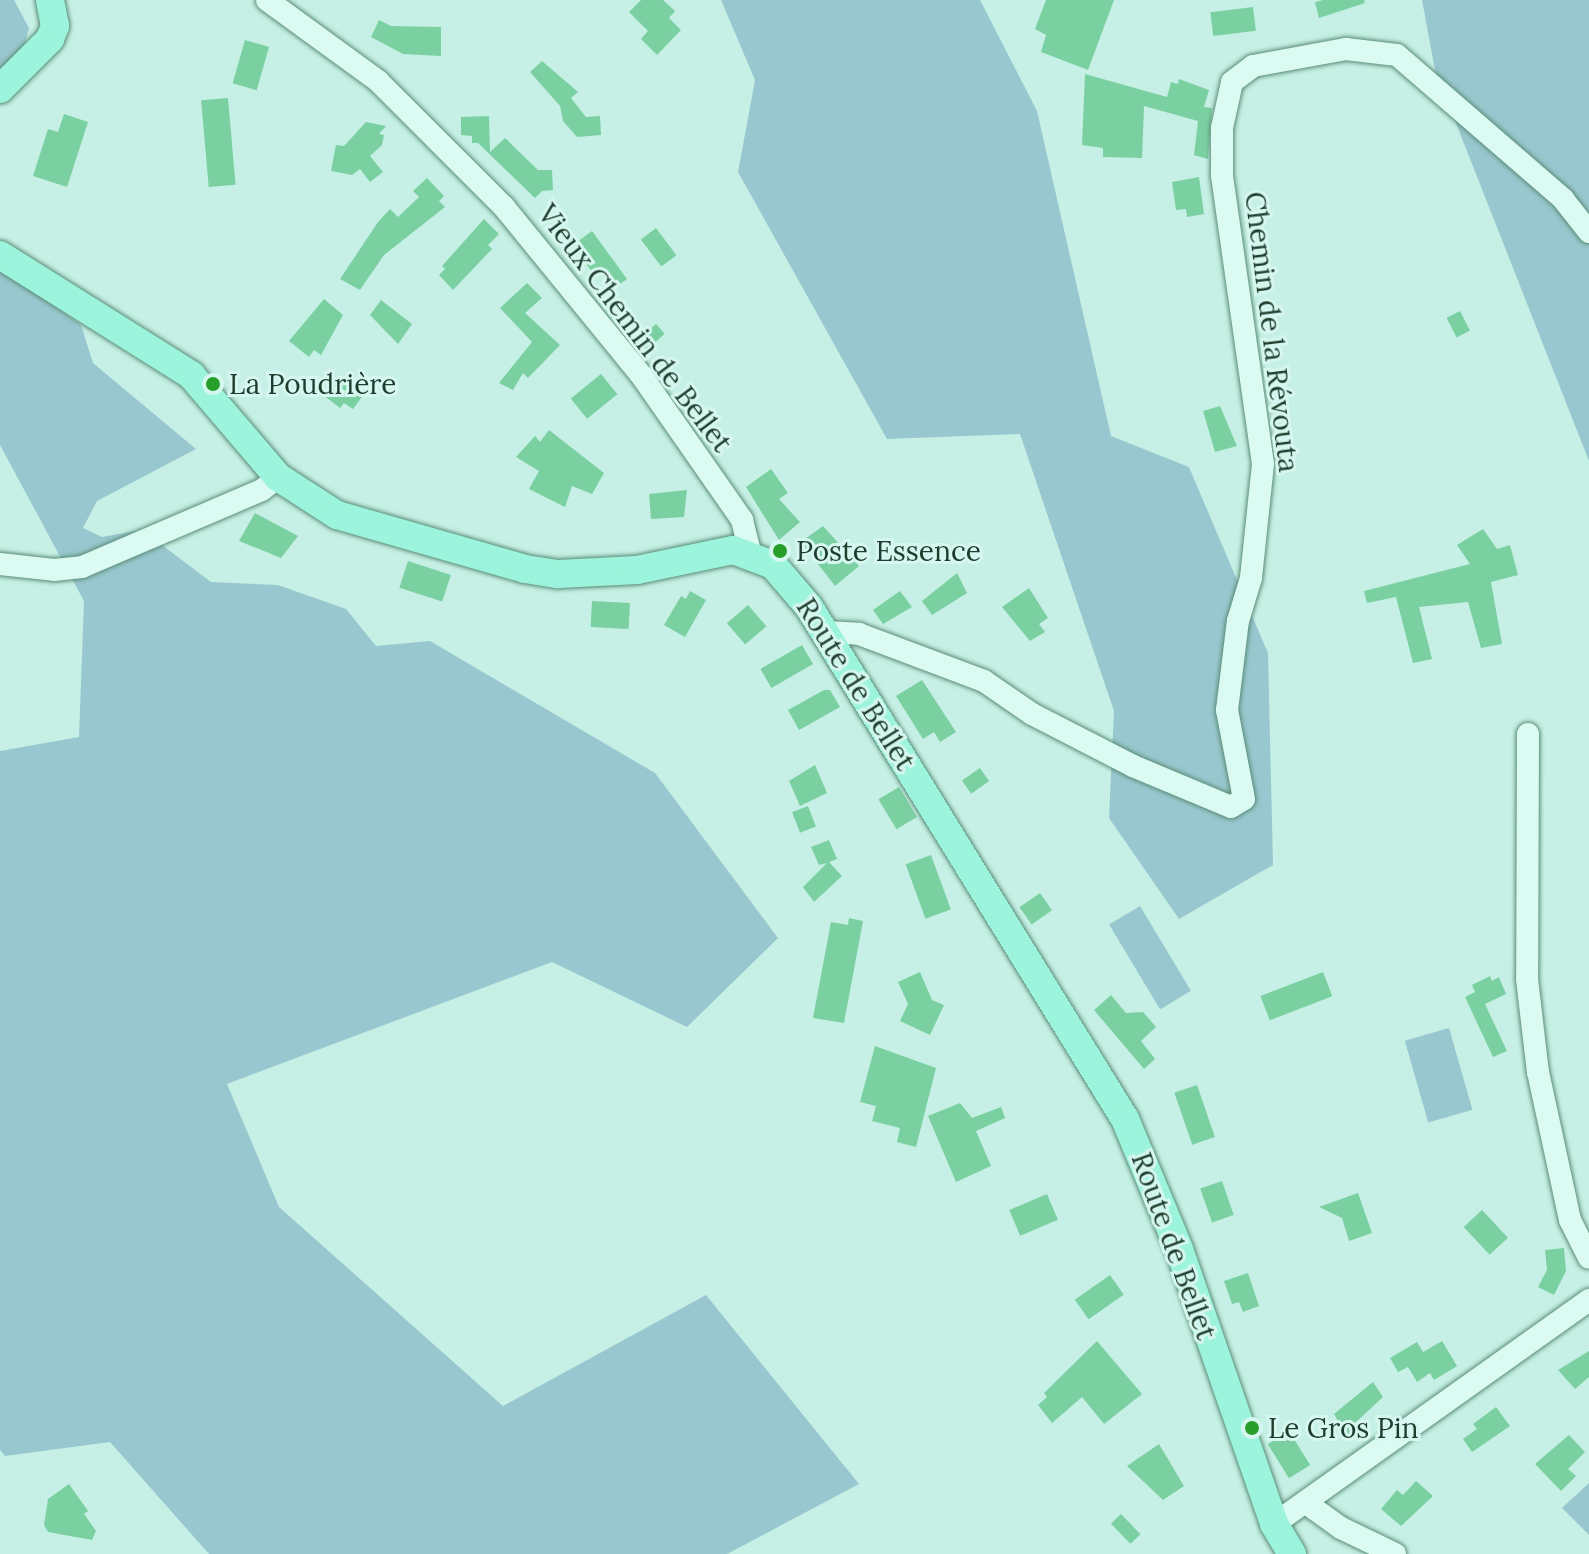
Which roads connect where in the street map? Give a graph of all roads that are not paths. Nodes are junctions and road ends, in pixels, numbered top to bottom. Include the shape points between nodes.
1 (50, 0) edge
2 (267, 0) edge
3 (0, 89) edge
4 (1589, 232) edge
5 (0, 255) edge
6 (278, 477) junction
7 (750, 553) junction
8 (0, 564) edge
9 (825, 632) junction
10 (1528, 734) dead end
11 (1589, 1258) edge
12 (1589, 1300) edge
13 (1306, 1503) junction
14 (1274, 1524) junction
15 (1292, 1554) edge
16 (1395, 1554) edge

1 - 3 main road via 55,26 50,39
2 - 7 street, Vieux Chemin de Bellet via 378,81 504,207 641,375 742,520
4 - 9 street, Chemin de la Révouta via 1563,199 1397,55 1346,49 1253,66 1232,82 1222,128 1222,175 1263,464 1251,578 1238,621 1227,710 1244,799 1231,807 1133,766 1032,714 984,681 859,634
5 - 6 main road via 191,375
6 - 7 main road via 337,515 525,569 606,573 706,552
6 - 8 street via 262,490 82,567 54,570
7 - 9 main road, Route de Bellet via 773,565 792,584
9 - 14 main road, Route de Bellet via 1139,1146
10 - 11 street via 1523,921 1531,1015 1570,1220
12 - 13 street
13 - 14 street
13 - 16 street via 1341,1528
14 - 15 main road, Route de Bellet

